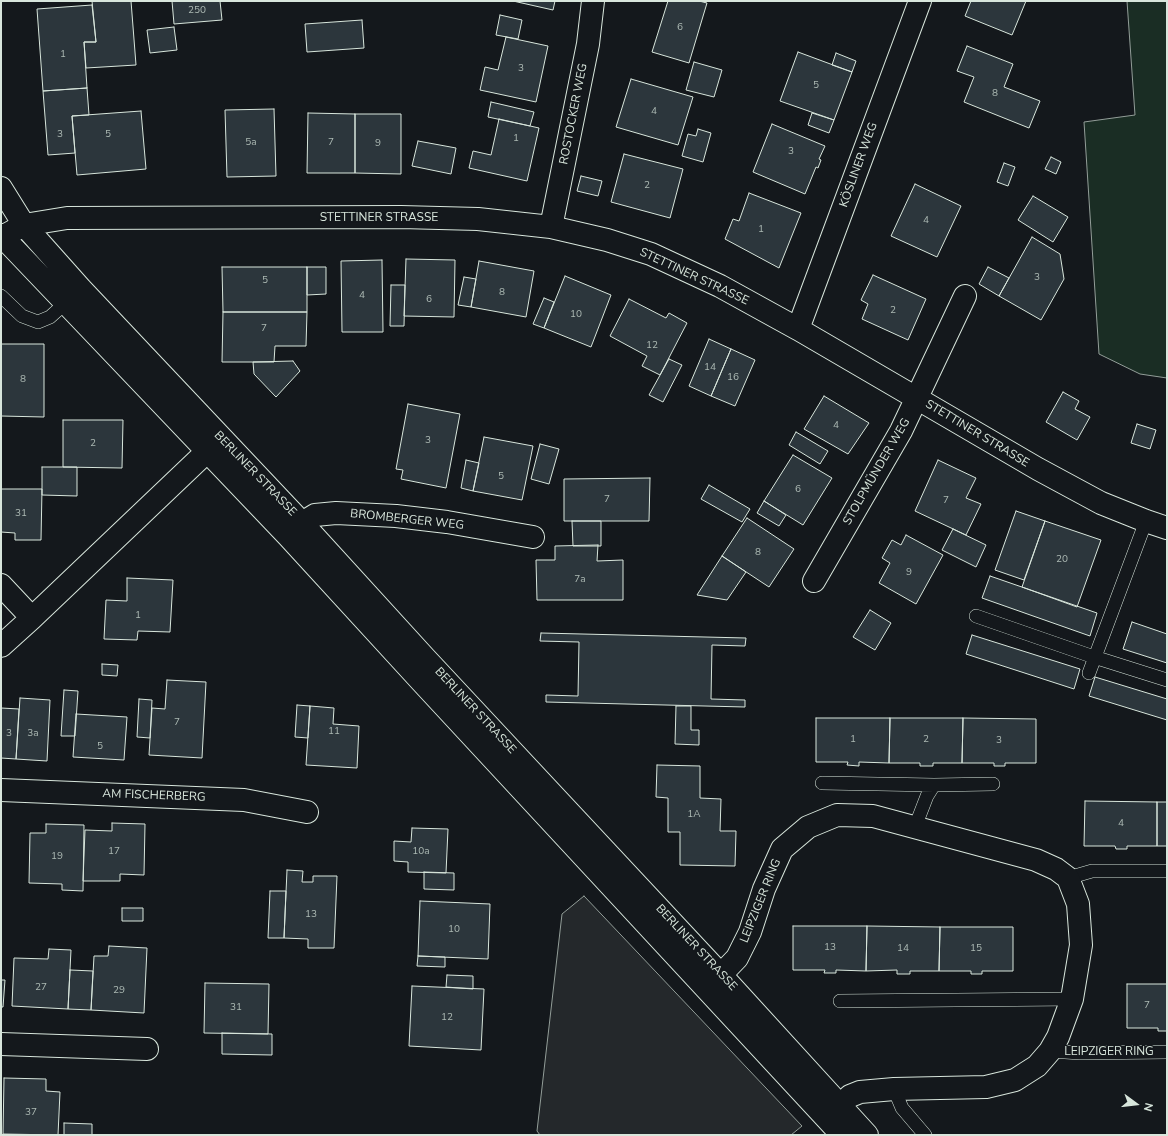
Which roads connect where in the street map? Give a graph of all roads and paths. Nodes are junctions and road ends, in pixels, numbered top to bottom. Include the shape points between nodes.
1 (593, 1) edge
2 (920, 1) edge
3 (1, 188) edge
4 (24, 225) junction
5 (551, 227) junction
6 (2, 236) edge
7 (1, 296) edge
8 (73, 296) junction
9 (965, 296) dead end
10 (798, 329) junction
11 (917, 398) junction
12 (214, 445) junction
13 (1146, 521) junction
14 (1167, 528) edge
15 (295, 529) junction
16 (533, 537) dead end
17 (814, 581) dead end
18 (1, 585) edge
19 (976, 616) dead end
20 (32, 618) junction
21 (1, 646) edge
22 (1094, 657) junction
23 (1089, 673) dead end
24 (1167, 680) edge
25 (822, 783) dead end
26 (993, 784) dead end
27 (934, 785) junction
28 (1, 790) edge
29 (306, 812) dead end
30 (915, 827) junction
31 (1167, 871) edge
32 (1068, 878) junction
33 (714, 982) junction
34 (1072, 1000) junction
35 (840, 1001) dead end
36 (1, 1044) edge
37 (147, 1049) dead end
38 (1050, 1051) junction
39 (1167, 1052) edge
40 (894, 1089) junction
41 (833, 1111) junction
42 (842, 1135) edge
43 (867, 1135) edge
44 (925, 1135) edge

1 - 5 street, ROSTOCKER WEG via 588,44
2 - 10 street, KÖSLINER WEG
3 - 4 street, BERLINER STRASSE
4 - 5 street, STETTINER STRASSE via 67,218 401,217 478,219
4 - 6 street, STETTINER STRASSE
4 - 8 street, BERLINER STRASSE
5 - 10 street, STETTINER STRASSE via 607,240 651,254 720,286
6 - 8 street, BERLINER STRASSE
7 - 8 lane via 22,316 38,322 50,317
8 - 12 street, BERLINER STRASSE
9 - 11 street, STOLPMÜNDER WEG
10 - 11 street, STETTINER STRASSE
11 - 13 street, STETTINER STRASSE via 1101,503
11 - 17 street, STOLPMÜNDER WEG via 902,431
12 - 15 street, BERLINER STRASSE
12 - 20 street
13 - 14 street, STETTINER STRASSE
13 - 22 lane
15 - 16 street, BROMBERGER WEG via 315,515 336,513 447,522
15 - 33 street, BERLINER STRASSE via 421,681
18 - 20 street
19 - 22 lane
20 - 21 street
22 - 23 lane
22 - 24 lane
25 - 27 lane
26 - 27 lane
27 - 30 lane
28 - 29 street, AM FISCHERBERG via 244,800
30 - 32 street, LEIPZIGER RING via 1036,860
30 - 33 street, LEIPZIGER RING via 873,816 837,815 808,827 782,849 764,889 750,932 737,958
31 - 32 lane via 1092,871
32 - 34 street, LEIPZIGER RING via 1078,904 1081,945
33 - 41 street, BERLINER STRASSE
34 - 35 lane
34 - 38 street, LEIPZIGER RING
36 - 37 street
38 - 39 lane, LEIPZIGER RING
38 - 40 street, LEIPZIGER RING via 1036,1066 1008,1082 986,1087
40 - 41 street, LEIPZIGER RING via 860,1092 850,1096
40 - 44 lane via 902,1108
41 - 42 street, BERLINER STRASSE
41 - 43 street, BERLINER STRASSE

